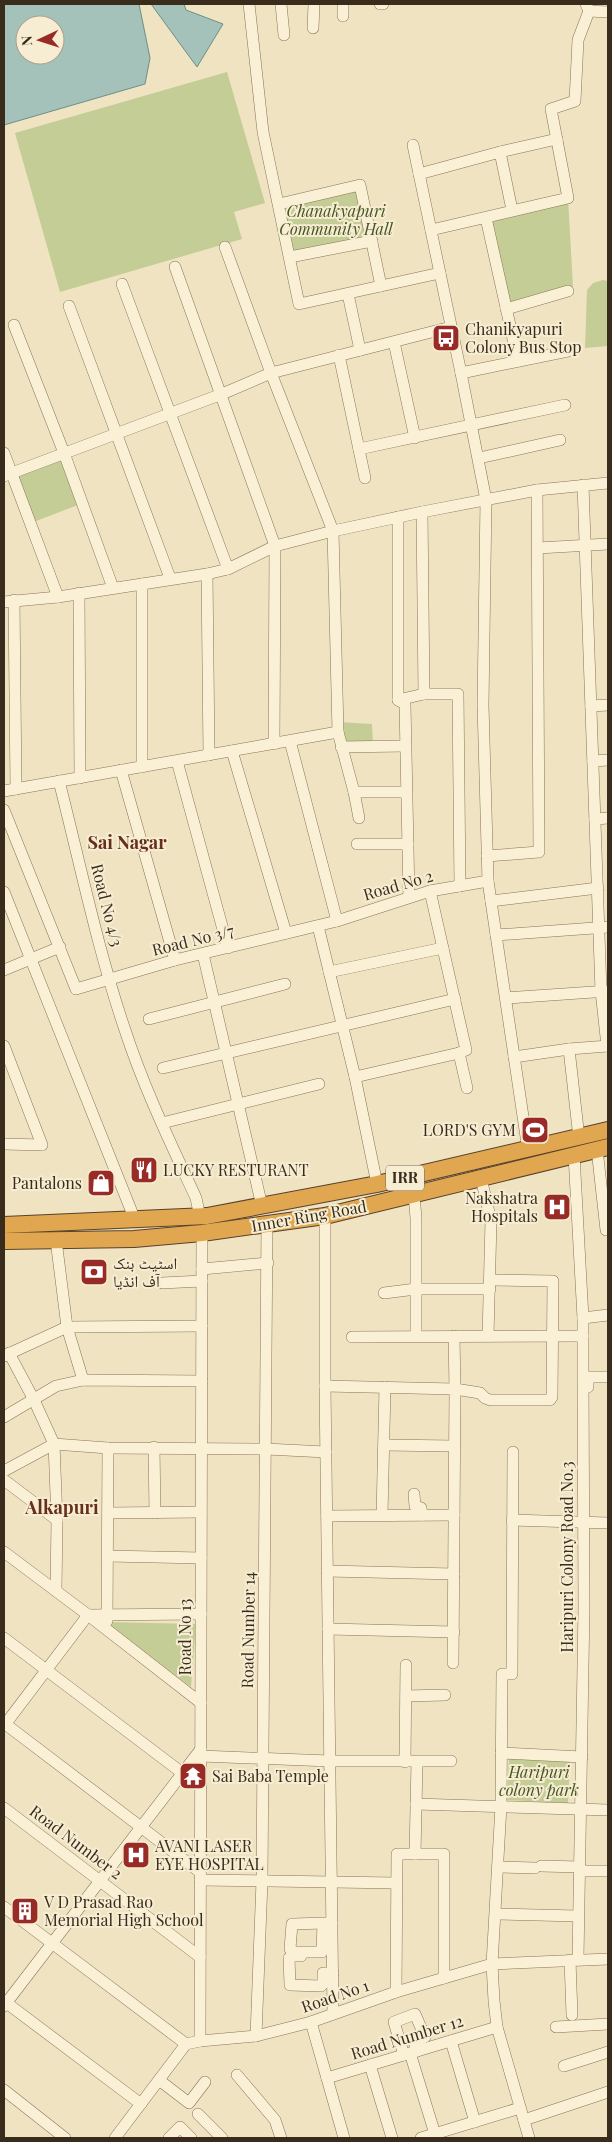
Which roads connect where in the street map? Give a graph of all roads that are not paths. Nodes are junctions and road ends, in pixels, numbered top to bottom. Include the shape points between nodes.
1 (249, 4) edge
2 (281, 4) edge
3 (314, 4) edge
4 (343, 4) edge
5 (588, 7) edge
6 (608, 12) edge
7 (342, 16) dead end
8 (313, 28) dead end
9 (284, 35) dead end
10 (557, 139) junction
11 (413, 145) dead end
12 (500, 152) junction
13 (419, 174) junction
14 (278, 204) junction
15 (512, 210) junction
16 (486, 218) junction
17 (431, 230) junction
18 (372, 241) junction
19 (225, 247) dead end
20 (290, 257) junction
21 (175, 267) dead end
22 (440, 274) junction
23 (122, 284) dead end
24 (381, 286) junction
25 (568, 291) dead end
26 (348, 294) junction
27 (69, 306) dead end
28 (506, 309) junction
29 (14, 325) dead end
30 (451, 327) junction
31 (394, 342) junction
32 (360, 350) junction
33 (568, 351) dead end
34 (339, 355) junction
35 (518, 361) junction
36 (462, 373) junction
37 (272, 374) junction
38 (222, 394) junction
39 (564, 405) dead end
40 (170, 413) junction
41 (472, 426) junction
42 (117, 434) junction
43 (415, 438) junction
44 (560, 440) dead end
45 (359, 449) junction
46 (4, 453) edge
47 (64, 453) junction
48 (479, 458) junction
49 (8, 474) edge
50 (365, 478) dead end
51 (608, 483) edge
52 (583, 485) junction
53 (537, 490) junction
54 (486, 500) junction
55 (422, 512) junction
56 (398, 518) junction
57 (333, 531) junction
58 (608, 544) edge
59 (276, 546) junction
60 (585, 546) junction
61 (538, 548) junction
62 (228, 569) junction
63 (207, 574) junction
64 (170, 578) junction
65 (142, 584) junction
66 (114, 588) junction
67 (80, 593) junction
68 (58, 597) junction
69 (9, 601) edge
70 (424, 694) junction
71 (398, 700) junction
72 (608, 705) edge
73 (591, 706) junction
74 (338, 732) junction
75 (290, 741) junction
76 (274, 744) junction
77 (405, 746) junction
78 (341, 747) junction
79 (232, 751) junction
80 (209, 755) junction
81 (608, 760) edge
82 (177, 761) junction
83 (593, 761) junction
84 (142, 767) junction
85 (121, 770) junction
86 (80, 778) junction
87 (59, 781) junction
88 (16, 789) junction
89 (4, 791) edge
90 (354, 792) junction
91 (406, 792) junction
92 (5, 814) edge
93 (359, 818) dead end
94 (608, 818) edge
95 (595, 819) junction
96 (357, 844) dead end
97 (408, 844) junction
98 (487, 856) junction
99 (603, 873) edge
100 (488, 881) junction
101 (460, 886) junction
102 (598, 888) junction
103 (430, 891) junction
104 (4, 892) edge
105 (409, 897) junction
106 (491, 901) junction
107 (337, 921) junction
108 (318, 926) junction
109 (604, 928) edge
110 (286, 933) junction
111 (496, 935) junction
112 (60, 947) junction
113 (228, 948) junction
114 (443, 948) junction
115 (203, 954) junction
116 (31, 960) junction
117 (175, 960) junction
118 (4, 970) edge
119 (328, 972) junction
120 (109, 979) junction
121 (285, 984) dead end
122 (605, 991) edge
123 (506, 998) junction
124 (455, 999) junction
125 (215, 1002) junction
126 (149, 1019) dead end
127 (342, 1025) junction
128 (4, 1046) edge
129 (608, 1046) edge
130 (569, 1048) junction
131 (459, 1052) junction
132 (226, 1053) junction
133 (514, 1057) junction
134 (163, 1068) dead end
135 (355, 1077) junction
136 (319, 1084) dead end
137 (467, 1088) dead end
138 (239, 1105) junction
139 (162, 1123) junction
140 (608, 1130) edge
141 (579, 1138) junction
142 (4, 1144) edge
143 (603, 1148) edge
144 (528, 1150) junction
145 (574, 1155) junction
146 (461, 1165) junction
147 (481, 1178) junction
148 (377, 1184) junction
149 (451, 1186) junction
150 (414, 1195) junction
151 (606, 1200) edge
152 (262, 1206) junction
153 (325, 1216) junction
154 (200, 1217) junction
155 (135, 1220) junction
156 (267, 1224) junction
157 (4, 1225) edge
158 (606, 1230) dead end
159 (202, 1233) junction
160 (56, 1240) junction
161 (4, 1241) edge
162 (268, 1263) junction
163 (202, 1269) junction
164 (202, 1281) junction
165 (162, 1283) dead end
166 (490, 1285) junction
167 (416, 1289) junction
168 (384, 1292) dead end
169 (608, 1315) edge
170 (583, 1318) junction
171 (202, 1326) junction
172 (67, 1327) junction
173 (416, 1336) junction
174 (454, 1336) junction
175 (488, 1336) junction
176 (554, 1336) junction
177 (583, 1336) junction
178 (352, 1337) dead end
179 (7, 1354) edge
180 (586, 1377) junction
181 (608, 1377) edge
182 (82, 1380) junction
183 (202, 1381) junction
184 (325, 1386) junction
185 (384, 1387) junction
186 (455, 1389) junction
187 (34, 1400) junction
188 (588, 1401) dead end
189 (4, 1417) edge
190 (54, 1444) junction
191 (384, 1445) junction
192 (454, 1446) junction
193 (154, 1447) junction
194 (108, 1448) junction
195 (202, 1449) junction
196 (266, 1449) junction
197 (326, 1452) junction
198 (513, 1452) dead end
199 (4, 1471) edge
200 (4, 1480) edge
201 (414, 1494) dead end
202 (201, 1512) junction
203 (108, 1513) junction
204 (155, 1513) junction
205 (382, 1515) junction
206 (422, 1515) junction
207 (454, 1515) junction
208 (327, 1516) junction
209 (57, 1520) junction
210 (512, 1520) junction
211 (584, 1522) junction
212 (608, 1523) edge
213 (4, 1552) edge
214 (108, 1556) junction
215 (201, 1558) junction
216 (328, 1572) junction
217 (454, 1574) junction
218 (56, 1591) junction
219 (107, 1614) junction
220 (201, 1614) junction
221 (88, 1615) junction
222 (328, 1629) junction
223 (107, 1630) junction
224 (454, 1632) junction
225 (4, 1638) edge
226 (454, 1663) dead end
227 (406, 1665) dead end
228 (46, 1671) junction
229 (445, 1695) dead end
230 (406, 1696) junction
231 (201, 1703) junction
232 (4, 1725) edge
233 (201, 1752) junction
234 (501, 1753) junction
235 (263, 1757) junction
236 (582, 1757) junction
237 (330, 1761) junction
238 (451, 1761) dead end
239 (405, 1762) junction
240 (417, 1762) junction
241 (181, 1772) junction
242 (416, 1804) junction
243 (501, 1806) junction
244 (4, 1808) edge
245 (580, 1809) junction
246 (608, 1810) edge
247 (139, 1827) junction
248 (415, 1854) junction
249 (498, 1867) junction
250 (580, 1869) junction
251 (608, 1872) edge
252 (200, 1876) junction
253 (100, 1879) junction
254 (262, 1881) junction
255 (332, 1882) junction
256 (396, 1883) junction
257 (4, 1907) edge
258 (496, 1914) junction
259 (578, 1916) junction
260 (51, 1943) junction
261 (200, 1957) junction
262 (332, 1957) junction
263 (608, 1959) edge
264 (574, 1960) junction
265 (492, 1964) junction
266 (333, 1973) junction
267 (444, 1978) junction
268 (396, 1992) junction
269 (4, 2003) edge
270 (333, 2014) junction
271 (572, 2015) dead end
272 (311, 2022) junction
273 (556, 2026) dead end
274 (608, 2026) edge
275 (498, 2027) junction
276 (256, 2036) junction
277 (200, 2041) junction
278 (452, 2041) junction
279 (186, 2044) junction
280 (608, 2052) edge
281 (410, 2053) junction
282 (370, 2065) junction
283 (564, 2066) dead end
284 (237, 2075) dead end
285 (327, 2078) junction
286 (159, 2080) junction
287 (205, 2082) dead end
288 (4, 2090) edge
289 (608, 2092) edge
290 (141, 2104) junction
291 (520, 2108) junction
292 (198, 2114) dead end
293 (524, 2120) junction
294 (475, 2122) junction
295 (435, 2134) junction
296 (65, 2138) edge
297 (115, 2138) edge
298 (169, 2138) edge
299 (191, 2138) edge
300 (222, 2138) edge
301 (281, 2138) edge
302 (344, 2138) edge
303 (392, 2138) edge
304 (421, 2138) edge
305 (529, 2138) edge

1 - 14 street via 263,132
2 - 9 street
3 - 8 street
4 - 7 street
5 - 6 street
5 - 10 street via 578,40 575,101 551,109
10 - 12 street
10 - 15 street via 568,198
11 - 13 street
12 - 13 street
12 - 15 street
13 - 17 street
14 - 18 street via 360,186
14 - 20 street
15 - 16 street
16 - 17 street
16 - 28 street
17 - 22 street
18 - 20 street
18 - 24 street
19 - 37 street
20 - 26 street via 299,304
21 - 38 street
22 - 24 street
22 - 30 street
23 - 40 street
24 - 26 street
25 - 28 street
26 - 32 street
27 - 42 street
28 - 35 street
29 - 47 street
30 - 31 street
30 - 36 street
31 - 32 street
31 - 43 street
32 - 34 street
33 - 35 street
34 - 37 street
34 - 45 street
35 - 36 street
36 - 41 street
37 - 38 street
37 - 57 street
38 - 40 street
38 - 59 street
39 - 41 street
40 - 42 street
40 - 62 street
41 - 43 street
41 - 48 street
42 - 47 street
42 - 64 street
43 - 45 street
44 - 48 street
45 - 50 street
46 - 49 street
47 - 49 street
47 - 66 street
48 - 54 street
49 - 68 street
51 - 52 street
52 - 53 street
52 - 60 street
53 - 54 street
53 - 61 street
54 - 55 street
54 - 98 street via 484,704
55 - 56 street
55 - 70 street
56 - 57 street
56 - 71 street
57 - 59 street
57 - 74 street
58 - 60 street
59 - 62 street
59 - 76 street
60 - 61 street
60 - 73 street
61 - 98 street via 539,852
62 - 63 street
63 - 64 street
63 - 80 street
64 - 65 street
65 - 66 street
65 - 84 street
66 - 67 street
67 - 68 street
67 - 86 street
68 - 69 street
69 - 88 street
70 - 71 street
70 - 101 street via 458,694
71 - 77 street via 405,704
72 - 73 street
73 - 83 street
74 - 75 street
74 - 78 street
75 - 76 street
75 - 107 street
76 - 79 street
77 - 78 street
77 - 91 street
78 - 90 street
79 - 80 street
79 - 110 street
80 - 82 street
81 - 83 street
82 - 84 street
82 - 113 street
83 - 95 street
84 - 85 street
85 - 86 street
85 - 117 street
86 - 87 street
87 - 88 street
87 - 120 street, Road No 4/3
88 - 89 street
90 - 91 street
90 - 93 street
91 - 97 street
92 - 112 street
94 - 95 street
95 - 99 street
96 - 97 street
97 - 105 street
98 - 100 street
99 - 102 street
100 - 101 street, Road No 2
100 - 106 street
101 - 103 street, Road No 2
102 - 106 street
102 - 109 street
103 - 105 street, Road No 2
103 - 114 street
104 - 116 street
105 - 107 street, Road No 2
106 - 111 street
107 - 108 street, Road No 2
108 - 110 street, Road No 3/7
108 - 119 street
109 - 111 street
109 - 122 street
110 - 113 street, Road No 3/7
111 - 123 street
112 - 116 street
112 - 120 street, Road No 3/7 via 76,989
113 - 115 street, Road No 3/7
114 - 119 street
114 - 124 street
115 - 117 street, Road No 3/7
115 - 125 street
116 - 118 street
116 - 155 street
117 - 120 street, Road No 3/7
119 - 127 street
120 - 139 street, Road No 4/3 via 141,1076
121 - 125 street
122 - 123 street
122 - 129 street
123 - 133 street
124 - 127 street
124 - 131 street via 466,1050
125 - 126 street
125 - 132 street
127 - 132 street
127 - 135 street
128 - 142 street via 42,1145
129 - 130 street
130 - 133 street
130 - 141 street
131 - 135 street
131 - 137 street
132 - 134 street
132 - 138 street
133 - 144 street
135 - 148 street
136 - 138 street
138 - 139 street
138 - 152 street
139 - 154 street, Road No 4/3 via 196,1198
140 - 141 highway, Inner Ring Road / IRR
141 - 144 highway, Inner Ring Road / IRR
143 - 145 highway, Inner Ring Road / IRR
143 - 151 street
144 - 146 highway, Inner Ring Road / IRR
145 - 147 highway, Inner Ring Road / IRR
145 - 170 street, Haripuri Colony Road No.3
146 - 148 highway, Inner Ring Road / IRR
146 - 149 highway
147 - 149 highway, Inner Ring Road / IRR
147 - 166 street via 492,1221
148 - 152 highway, Inner Ring Road / IRR
149 - 150 highway, Inner Ring Road / IRR
150 - 153 highway, Inner Ring Road / IRR
150 - 167 street
151 - 158 street
152 - 154 highway, Inner Ring Road / IRR
153 - 156 highway, Inner Ring Road / IRR
153 - 184 street
154 - 155 highway, Inner Ring Road / IRR
155 - 157 highway, Inner Ring Road / IRR
156 - 159 highway, Inner Ring Road / IRR
156 - 162 street, Road Number 14
159 - 160 highway, Inner Ring Road / IRR via 134,1239
159 - 163 street, Road No 13
160 - 161 highway, Inner Ring Road / IRR
160 - 172 street
162 - 163 street
162 - 196 street, Road Number 14
163 - 164 street, Road No 13
164 - 165 street
164 - 171 street, Road No 13
166 - 167 street
166 - 175 street
166 - 176 street via 553,1281
167 - 168 street
167 - 173 street
169 - 170 street
170 - 177 street, Haripuri Colony Road No.3
171 - 172 street
171 - 183 street, Road No 13
172 - 179 street
172 - 182 street
173 - 174 street
173 - 178 street
174 - 175 street
174 - 186 street
175 - 176 street
176 - 177 street
176 - 186 street via 550,1400 490,1400 480,1393
177 - 180 street, Haripuri Colony Road No.3
179 - 187 street
180 - 181 street
180 - 188 street
180 - 211 street, Haripuri Colony Road No.3
182 - 183 street
182 - 187 street via 56,1386
183 - 195 street, Road No 13
184 - 185 street
184 - 197 street
185 - 186 street
185 - 191 street
186 - 192 street
187 - 189 street
187 - 190 street
190 - 194 street
190 - 199 street
190 - 209 street
191 - 192 street
191 - 205 street
192 - 207 street
193 - 194 street
193 - 195 street
193 - 204 street
194 - 203 street
195 - 196 street
195 - 202 street, Road No 13
196 - 197 street
196 - 235 street, Road Number 14
197 - 208 street
198 - 210 street
200 - 209 street
201 - 206 street via 415,1506 421,1508
202 - 204 street
202 - 215 street, Road No 13
203 - 204 street
203 - 214 street
205 - 206 street
205 - 208 street
206 - 207 street
207 - 217 street
208 - 216 street
209 - 218 street
210 - 211 street
210 - 234 street via 512,1674 502,1674
211 - 212 street
211 - 236 street, Haripuri Colony Road No.3
213 - 218 street
214 - 215 street
214 - 219 street
215 - 220 street, Road No 13
216 - 217 street
216 - 222 street
217 - 224 street
218 - 221 street
219 - 220 street
219 - 221 street
219 - 223 street
220 - 231 street, Road No 13
221 - 223 street
221 - 228 street
222 - 224 street
222 - 237 street
223 - 231 street
224 - 226 street
225 - 228 street
227 - 230 street
228 - 232 street
228 - 241 street
229 - 230 street
230 - 239 street
231 - 233 street, Road No 13
232 - 247 street
233 - 235 street
233 - 241 street
233 - 252 street, Road No 13
234 - 236 street
234 - 243 street
235 - 237 street
235 - 254 street, Road Number 14
236 - 245 street, Haripuri Colony Road No.3
237 - 239 street via 353,1765
237 - 255 street
238 - 240 street
239 - 240 street
240 - 242 street
241 - 247 street
242 - 243 street
242 - 248 street
243 - 245 street
243 - 249 street
244 - 253 street, Road Number 2
245 - 246 street
245 - 250 street, Haripuri Colony Road No.3
247 - 252 street
247 - 253 street
248 - 256 street via 397,1854
248 - 267 street via 444,1854
249 - 250 street
249 - 258 street
250 - 251 street
250 - 259 street, Haripuri Colony Road No.3
252 - 254 street
252 - 261 street, Road No 13
253 - 260 street
253 - 261 street, Road Number 2
254 - 255 street
254 - 276 street, Road Number 14
255 - 256 street
255 - 262 street via 327,1927
256 - 268 street
257 - 260 street
258 - 259 street
258 - 265 street
259 - 264 street, Haripuri Colony Road No.3
260 - 269 street
260 - 279 street
261 - 277 street, Road No 13
262 - 266 street
262 - 266 street via 291,1956 289,1984 321,1986 323,1973
263 - 264 street, Road No 1
264 - 265 street, Road No 1
264 - 271 street, Haripuri Colony Road No.3
265 - 267 street, Road No 1
265 - 275 street
266 - 270 street
267 - 268 street, Road No 1
268 - 270 street, Road No 1
269 - 290 street
270 - 272 street, Road No 1
272 - 276 street, Road No 1
272 - 285 street
273 - 274 street
275 - 278 street, Road Number 12
275 - 291 street
276 - 277 street, Road No 1
277 - 279 street, Road No 1
278 - 281 street, Road Number 12
278 - 294 street
279 - 286 street
280 - 283 street
281 - 282 street, Road Number 12
281 - 295 street
282 - 285 street, Road Number 12
282 - 303 street
284 - 301 street via 275,2120
285 - 302 street
286 - 287 street via 189,2103
286 - 290 street
288 - 296 street
289 - 293 street
290 - 297 street
291 - 293 street
291 - 294 street
292 - 300 street
293 - 305 street
294 - 295 street
295 - 304 street
298 - 299 street via 180,2127

